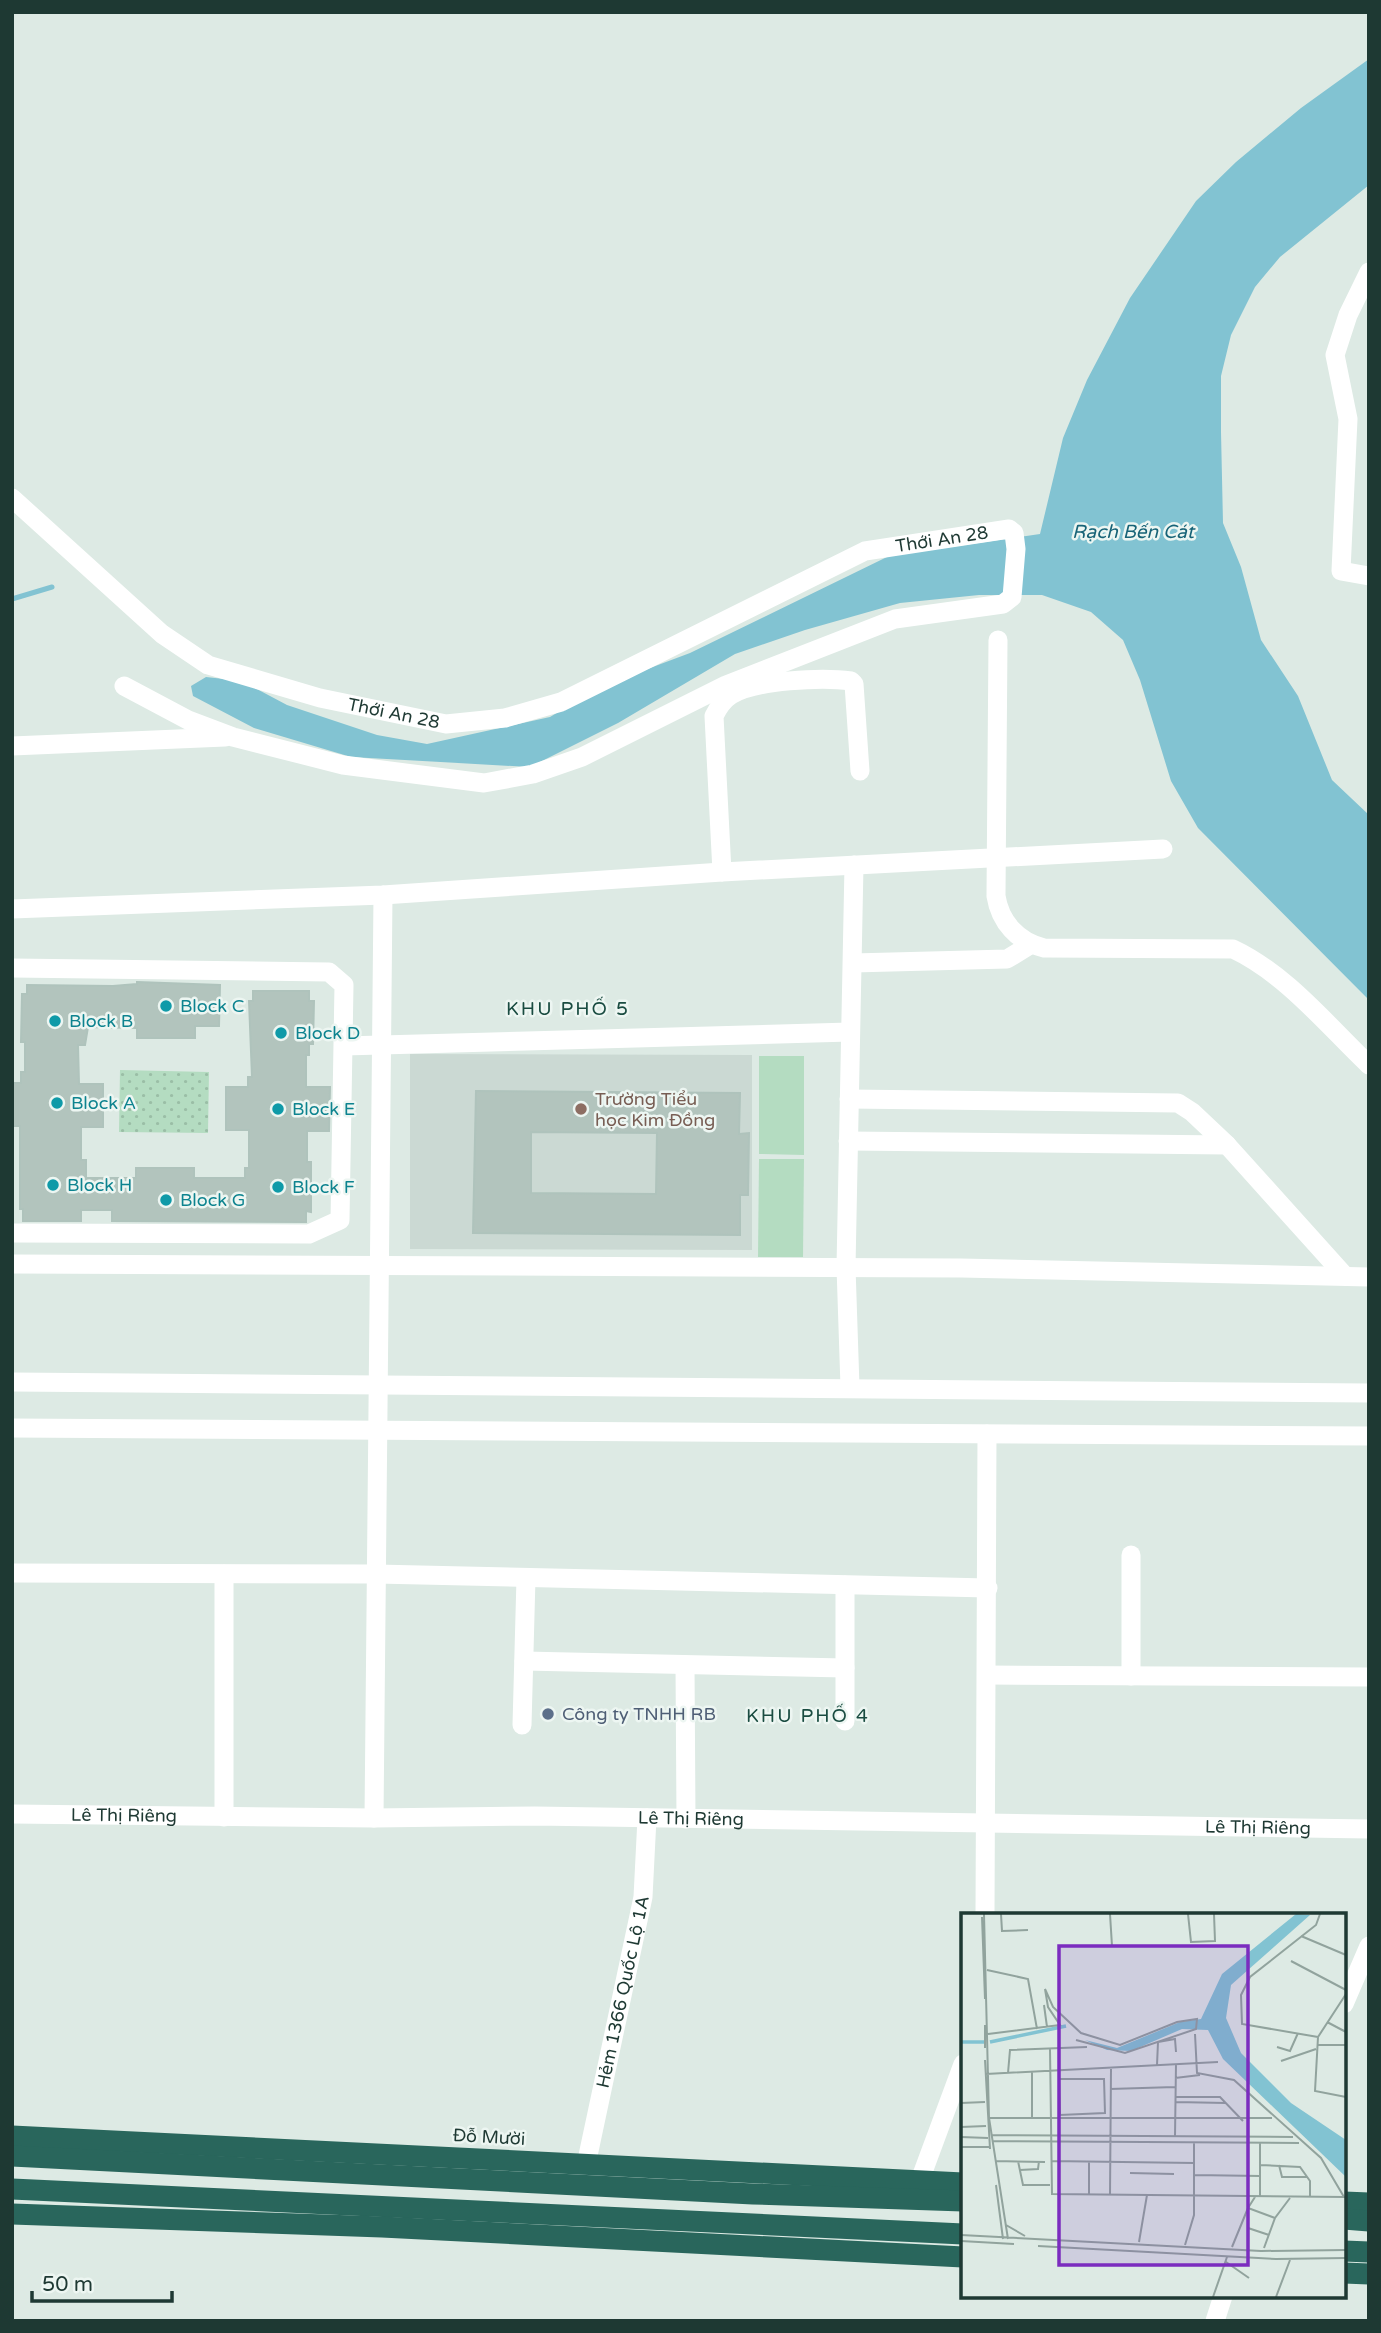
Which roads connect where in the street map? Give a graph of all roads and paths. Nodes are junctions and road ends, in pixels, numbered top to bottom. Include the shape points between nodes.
1 (1369, 272) edge
2 (12, 498) edge
3 (1369, 576) edge
4 (998, 640) dead end
5 (124, 686) dead end
6 (233, 737) junction
7 (12, 746) edge
8 (860, 771) dead end
9 (1163, 849) dead end
10 (995, 858) junction
11 (854, 865) junction
12 (722, 872) junction
13 (383, 895) junction
14 (12, 909) edge
15 (1030, 945) junction
16 (853, 963) junction
17 (12, 968) edge
18 (850, 1032) junction
19 (344, 1046) junction
20 (381, 1046) junction
21 (1369, 1065) edge
22 (849, 1099) junction
23 (848, 1141) junction
24 (1227, 1146) junction
25 (12, 1233) edge
26 (12, 1264) edge
27 (378, 1266) junction
28 (846, 1267) junction
29 (1345, 1276) junction
30 (1369, 1277) edge
31 (12, 1382) edge
32 (379, 1384) junction
33 (850, 1387) junction
34 (1369, 1393) edge
35 (12, 1428) edge
36 (379, 1430) junction
37 (987, 1434) junction
38 (1369, 1436) edge
39 (1131, 1555) dead end
40 (12, 1573) edge
41 (224, 1574) junction
42 (376, 1574) junction
43 (526, 1578) junction
44 (845, 1585) junction
45 (988, 1588) junction
46 (524, 1661) junction
47 (685, 1665) junction
48 (845, 1668) junction
49 (987, 1675) junction
50 (1131, 1676) junction
51 (1369, 1677) edge
52 (845, 1721) dead end
53 (522, 1725) dead end
54 (12, 1814) edge
55 (224, 1817) junction
56 (374, 1818) junction
57 (647, 1818) junction
58 (686, 1819) junction
59 (986, 1823) junction
60 (1369, 1829) edge
61 (985, 1913) edge
62 (1369, 1946) edge
63 (1346, 1999) edge
64 (961, 2069) edge
65 (12, 2136) edge
66 (12, 2156) edge
67 (586, 2165) junction
68 (920, 2180) junction
69 (961, 2183) edge
70 (12, 2189) edge
71 (961, 2201) edge
72 (1346, 2202) edge
73 (1369, 2203) edge
74 (12, 2214) edge
75 (1346, 2219) edge
76 (1369, 2221) edge
77 (961, 2234) edge
78 (1346, 2251) edge
79 (1369, 2252) edge
80 (961, 2257) edge
81 (1346, 2273) edge
82 (1369, 2274) edge

1 - 3 street via 1335,355 1348,419 1341,571
2 - 6 street, Thới An 28 via 162,634 208,665 320,698 446,724 505,718 561,702 865,551 1009,529 1014,533 1013,597 1003,604 883,623 726,685 582,757 533,774 484,783 343,765
4 - 10 street
5 - 6 street, Thới An 28 via 188,720
6 - 7 street
8 - 12 street via 851,681 777,684 743,690 725,699 714,716
9 - 10 street
10 - 11 street
10 - 15 street via 998,912
11 - 12 street
11 - 16 street
12 - 13 street
13 - 14 street
13 - 20 street
15 - 16 street via 1007,959
15 - 21 street via 1233,949 1256,960 1282,982
16 - 18 street
17 - 19 street via 329,972 344,985
18 - 20 street
18 - 22 street
19 - 20 street
19 - 25 street via 340,1220 309,1234
20 - 27 street
22 - 23 street
22 - 24 street via 1178,1103
23 - 24 street
23 - 28 street
24 - 29 street
26 - 27 street
27 - 28 street
27 - 32 street
28 - 29 street
28 - 33 street
29 - 30 street
31 - 32 street
32 - 33 street
32 - 36 street
33 - 34 street
35 - 36 street
36 - 37 street
36 - 42 street
37 - 38 street
37 - 45 street
39 - 50 street
40 - 41 street
41 - 42 street
41 - 55 street
42 - 43 street
42 - 56 street
43 - 44 street
43 - 46 street
44 - 45 street
44 - 48 street
45 - 49 street
46 - 47 street
46 - 53 street
47 - 48 street
47 - 58 street
48 - 52 street
49 - 50 street
49 - 59 street
50 - 51 street
54 - 55 street, Lê Thị Riêng
55 - 56 street, Lê Thị Riêng
56 - 57 street, Lê Thị Riêng
57 - 58 street, Lê Thị Riêng
57 - 67 street, Hẻm 1366 Quốc Lộ 1A via 643,1897
58 - 59 street, Lê Thị Riêng
59 - 60 street, Lê Thị Riêng
59 - 61 street
62 - 63 street
64 - 68 street
65 - 67 highway, Đỗ Mười
66 - 71 highway
67 - 68 highway, Đỗ Mười
68 - 69 highway, Đỗ Mười
70 - 77 highway
72 - 73 highway
74 - 80 highway via 382,2227
75 - 76 highway
78 - 79 highway
81 - 82 highway

